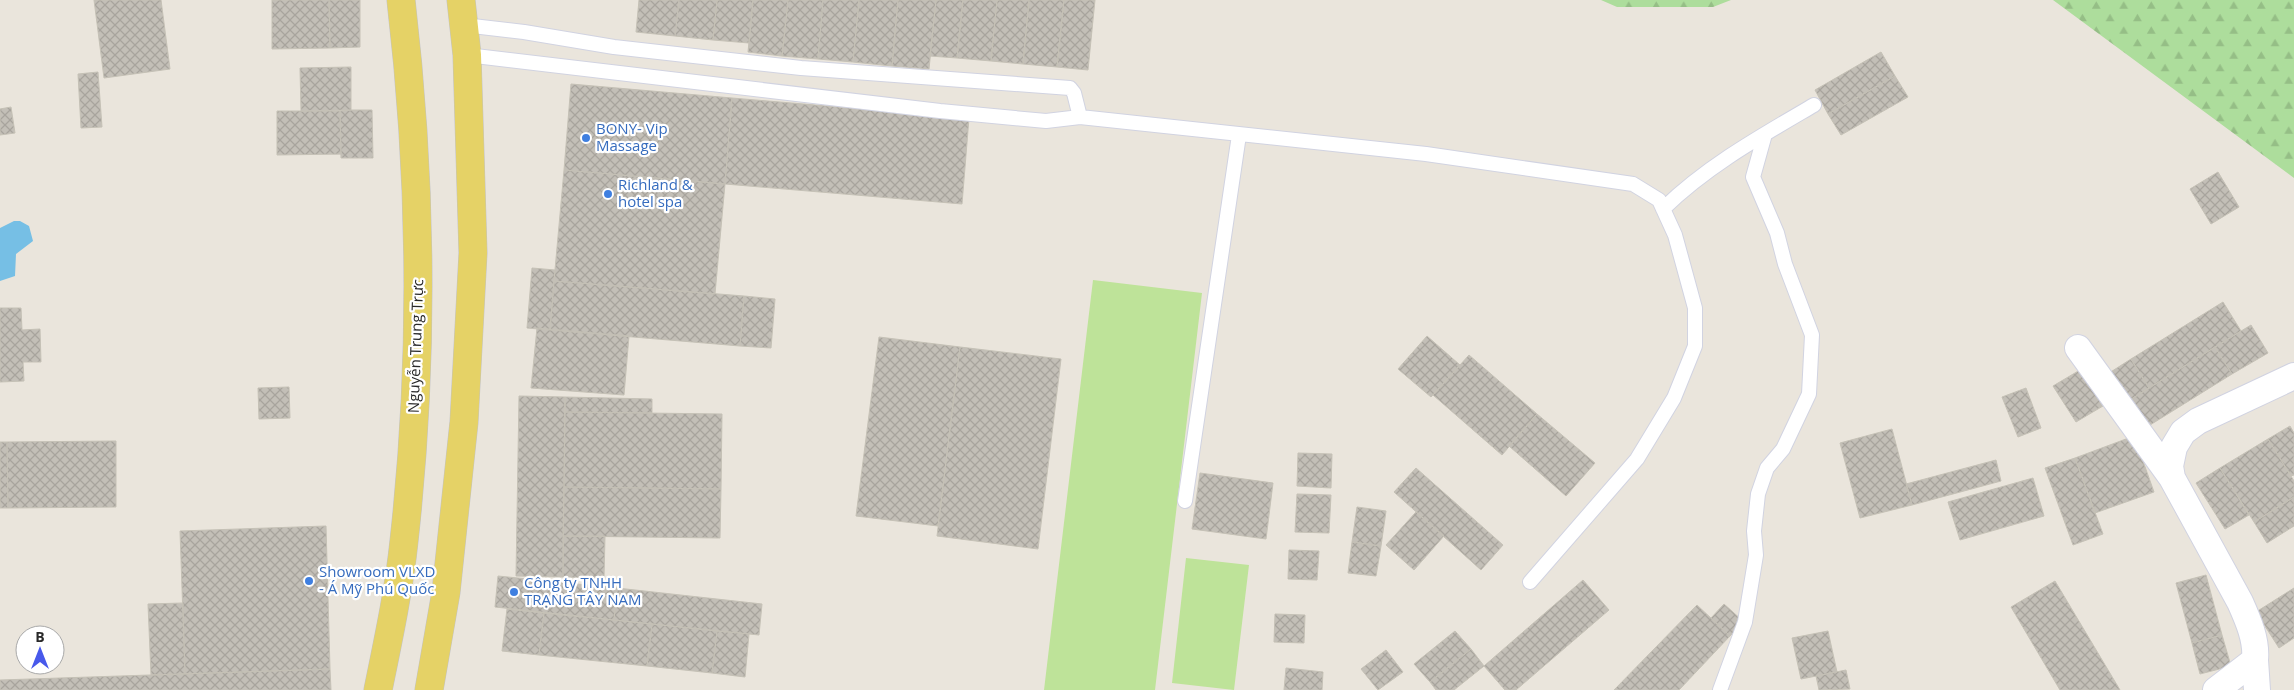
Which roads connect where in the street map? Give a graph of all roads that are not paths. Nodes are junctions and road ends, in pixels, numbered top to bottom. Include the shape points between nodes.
1 (401, 0) edge
2 (463, 12) edge
3 (467, 55) junction
4 (1814, 105) dead end
5 (1080, 117) junction
6 (1765, 134) junction
7 (1239, 135) junction
8 (1663, 209) junction
9 (2078, 348) dead end
10 (2294, 376) edge
11 (2172, 478) junction
12 (1185, 501) dead end
13 (1530, 582) dead end
14 (2255, 660) junction
15 (378, 690) edge
16 (429, 690) edge
17 (1720, 690) edge
18 (2216, 690) edge
19 (2256, 690) edge

1 - 15 main road, Nguyễn Trung Trực via 410,78 418,360 404,542
2 - 3 main road
2 - 5 lane via 524,32 614,47 801,68 1052,85 1072,89
3 - 5 lane via 950,112 1046,121
3 - 16 main road via 473,253 464,422 446,592
4 - 6 lane
5 - 7 lane
6 - 8 lane via 1682,190
6 - 17 lane via 1753,177 1777,232 1785,264 1812,335 1809,394 1783,449 1767,468 1758,494 1754,531 1756,555 1746,622
7 - 8 lane via 1426,154 1633,184 1659,200
7 - 12 lane
8 - 13 lane via 1675,235 1695,308 1695,346 1674,398 1637,459
9 - 11 street
10 - 11 street via 2198,421 2183,432 2174,447 2170,466
11 - 14 street via 2240,602 2250,624
14 - 18 street
14 - 19 street

